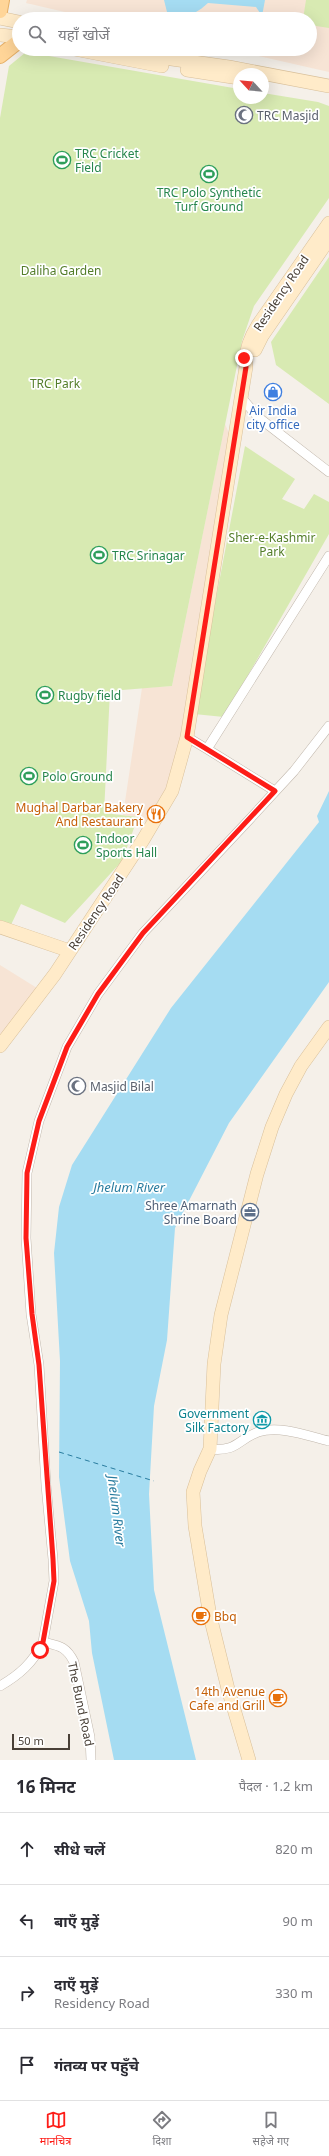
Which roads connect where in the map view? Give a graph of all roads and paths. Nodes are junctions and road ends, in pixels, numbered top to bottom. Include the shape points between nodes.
1 (2, 0) edge
2 (0, 11) edge
3 (0, 18) edge
4 (12, 21) edge
5 (0, 35) edge
6 (12, 36) edge
7 (12, 47) edge
8 (0, 56) edge
9 (106, 56) edge
10 (145, 56) edge
11 (166, 56) edge
12 (170, 56) edge
13 (137, 63) junction
14 (233, 77) edge
15 (329, 79) edge
16 (269, 83) edge
17 (329, 86) edge
18 (329, 95) edge
19 (329, 223) edge
20 (329, 239) edge
21 (329, 252) edge
22 (246, 367) junction
23 (240, 396) junction
24 (329, 472) edge
25 (329, 556) edge
26 (329, 726) edge
27 (187, 737) junction
28 (208, 749) junction
29 (275, 791) junction
30 (0, 927) edge
31 (70, 951) junction
32 (329, 1027) edge
33 (0, 1046) edge
34 (329, 1441) edge
35 (210, 1449) junction
36 (43, 1642) junction
37 (0, 1686) edge
38 (91, 1760) edge
39 (249, 1760) edge

1 - 2 main road
3 - 4 main road
5 - 6 main road
7 - 8 main road
9 - 13 main road
10 - 13 main road
11 - 17 main road
12 - 15 main road
13 - 14 main road
16 - 18 main road
19 - 22 main road, Residency Road via 258,324 244,358
20 - 22 main road via 262,336
21 - 22 main road, Residency Road via 252,366
22 - 23 main road, Residency Road
23 - 24 street via 258,417
23 - 27 main road, Residency Road
25 - 28 street
26 - 29 street
27 - 28 street
27 - 31 main road, Residency Road via 172,791 144,840
28 - 29 street
29 - 36 street via 143,933 98,994 67,1047 39,1121 27,1173 26,1238 39,1365 54,1581
30 - 31 main road
31 - 33 main road, Residency Road
32 - 35 main road via 301,1066 286,1094 257,1174 221,1315 214,1364
34 - 35 street via 295,1432 270,1430 259,1432 230,1448
35 - 39 main road via 194,1492 195,1526 210,1616
36 - 37 street via 25,1670
36 - 38 street, The Bund Road via 69,1651 74,1662 90,1737

